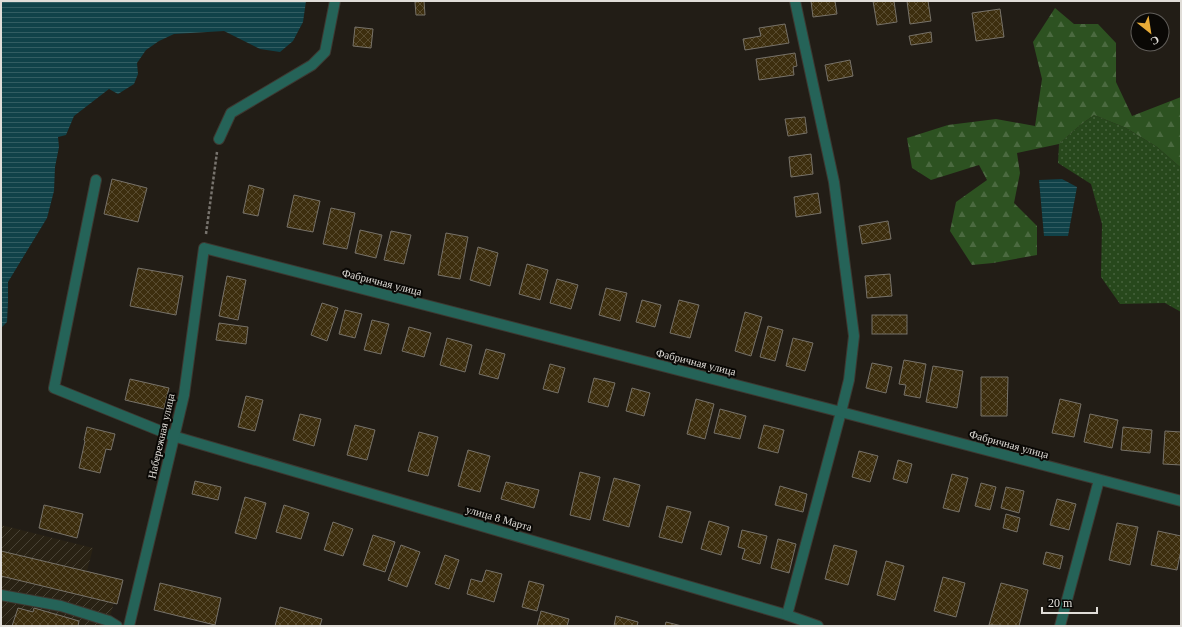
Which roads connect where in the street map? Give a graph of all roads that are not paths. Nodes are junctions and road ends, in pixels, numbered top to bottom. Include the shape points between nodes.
1 (335, 1) edge
2 (795, 1) edge
3 (219, 139) road end
4 (96, 180) dead end
5 (204, 248) joint
6 (841, 412) junction
7 (173, 436) junction
8 (1099, 480) junction
9 (1181, 501) edge
10 (1, 595) edge
11 (787, 615) junction
12 (117, 626) edge
13 (129, 626) edge
14 (818, 626) edge
15 (1060, 626) edge

1 - 3 street via 325,52 312,65 231,113
2 - 6 street via 834,182 854,336 849,380
4 - 7 street, улица 8 Марта via 54,388
5 - 6 street, Фабричная улица
5 - 7 street, Набережная улица via 184,396
6 - 8 street, Фабричная улица
6 - 11 street
7 - 11 street, улица 8 Марта
7 - 13 street, Набережная улица
8 - 9 street, Фабричная улица
8 - 15 street
10 - 12 street via 61,606 109,621
11 - 14 street, улица 8 Марта

